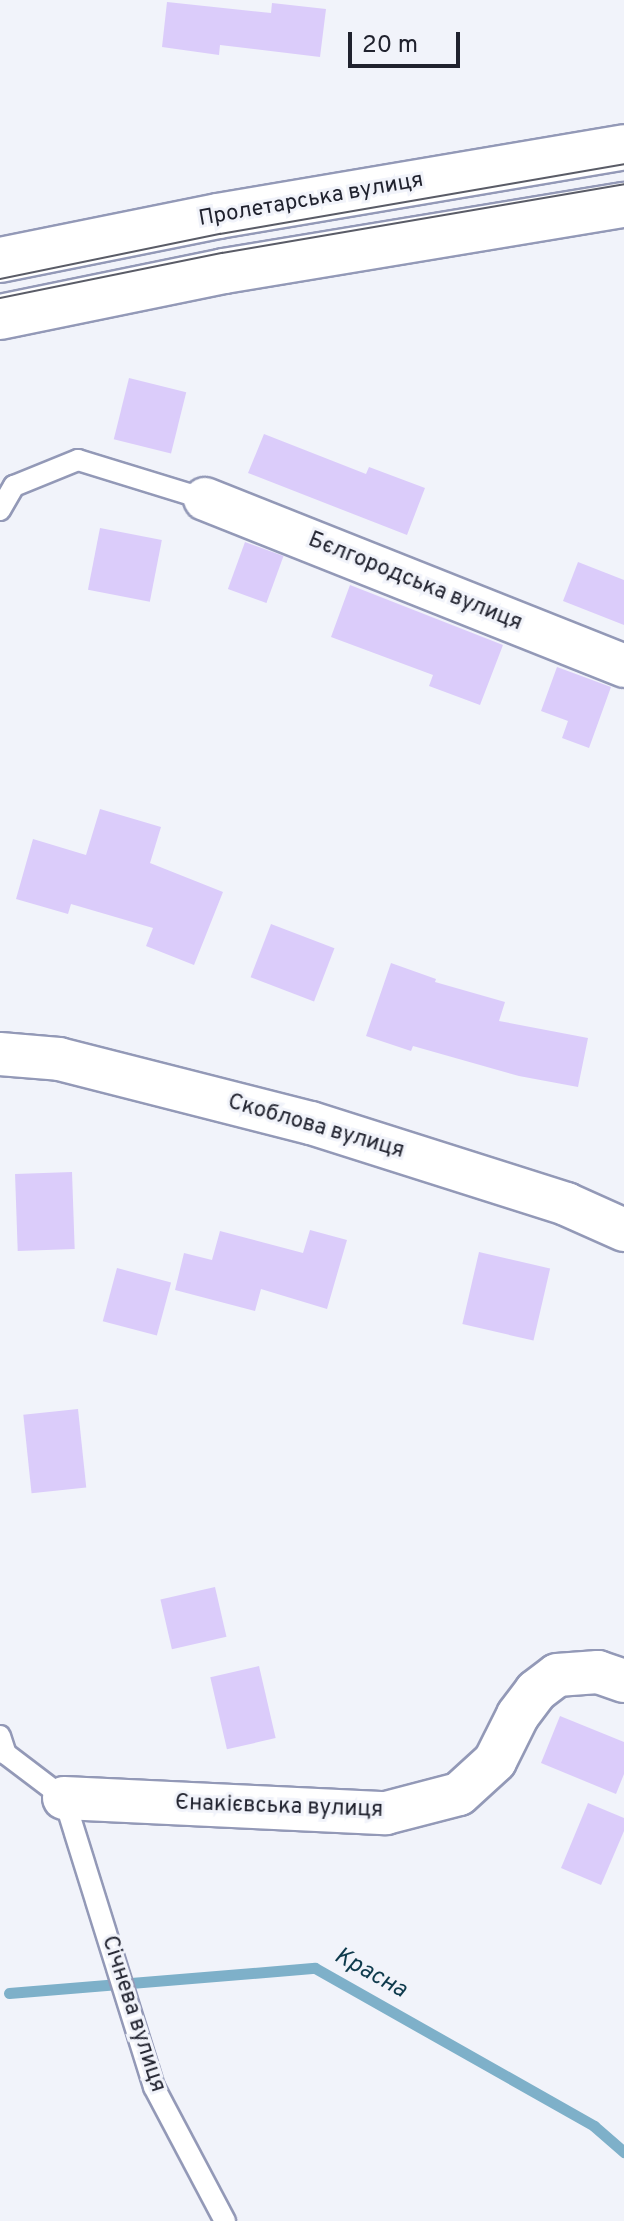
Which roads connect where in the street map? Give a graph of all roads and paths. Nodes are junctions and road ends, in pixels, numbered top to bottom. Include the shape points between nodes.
1 (624, 147) edge
2 (624, 205) edge
3 (0, 260) edge
4 (0, 317) edge
5 (205, 499) joint
6 (0, 510) edge
7 (624, 666) edge
8 (0, 1054) edge
9 (624, 1230) edge
10 (624, 1681) edge
11 (0, 1736) edge
12 (64, 1798) junction
13 (225, 2221) edge

1 - 3 main road, Пролетарська вулиця via 218,216
2 - 4 main road via 224,271
5 - 6 lane via 78,460 14,486
5 - 7 street, Бєлгородська вулиця
8 - 9 street, Скоблова вулиця via 59,1059 311,1123 566,1204
10 - 12 street, Єнакієвська вулиця via 598,1672 557,1675 518,1715 495,1761 459,1794 386,1813
11 - 12 lane via 6,1754
12 - 13 lane, Січнева вулиця via 154,2087

